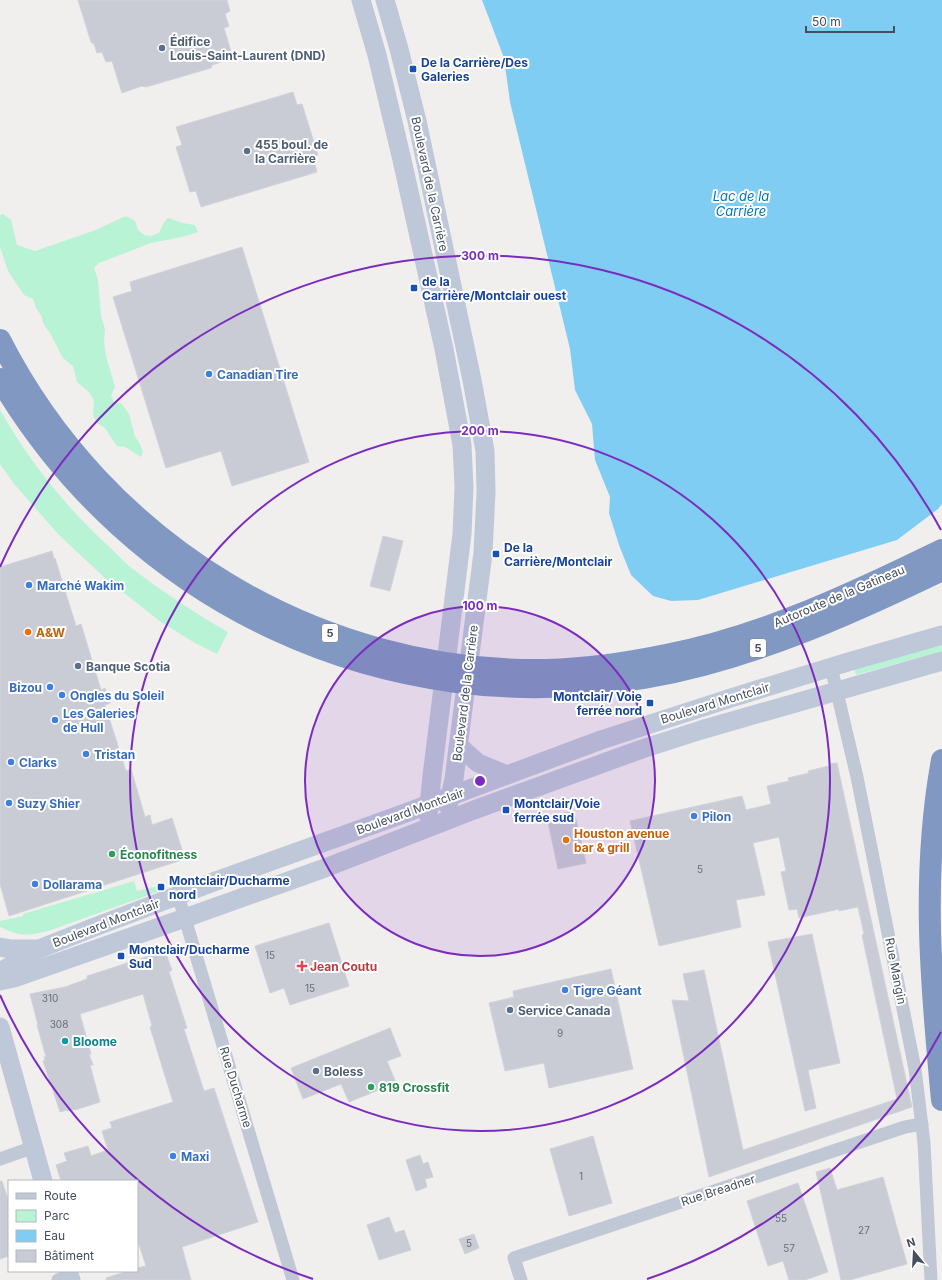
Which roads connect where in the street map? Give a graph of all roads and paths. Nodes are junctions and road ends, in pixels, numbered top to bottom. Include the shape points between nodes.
1 (361, 0) edge
2 (384, 0) edge
3 (0, 340) edge
4 (0, 379) edge
5 (942, 550) edge
6 (942, 570) edge
7 (942, 588) edge
8 (853, 612) junction
9 (942, 635) edge
10 (942, 661) edge
11 (831, 667) junction
12 (837, 690) junction
13 (459, 746) junction
14 (940, 770) edge
15 (507, 775) junction
16 (451, 797) junction
17 (429, 805) junction
18 (436, 825) junction
19 (178, 895) junction
20 (185, 918) junction
21 (0, 947) edge
22 (39, 949) junction
23 (0, 972) edge
24 (0, 980) edge
25 (0, 1027) edge
26 (942, 1100) edge
27 (922, 1124) junction
28 (34, 1147) junction
29 (0, 1159) edge
30 (43, 1180) edge
31 (294, 1280) edge
32 (521, 1280) edge
33 (931, 1280) edge

1 - 17 main road, Boulevard de la Carrière via 395,129 444,349 461,438 464,470 464,511
2 - 13 main road, Boulevard de la Carrière via 417,121 483,432 486,462 483,554
3 - 5 highway, Autoroute de la Gatineau / 5 via 32,395 73,451 114,496 161,538 216,577 262,604 339,636 407,656 462,665 529,670 590,667 654,658 706,646 783,621 855,592
4 - 8 highway, Autoroute de la Gatineau / 5 via 38,436 70,476 120,527 155,556 210,595 258,621 315,647 363,663 419,676 474,684 535,687 602,684 646,678 734,656
6 - 8 highway, Autoroute de la Gatineau / 5
7 - 8 highway
9 - 11 main road, Boulevard Montclair
10 - 12 main road, Boulevard Montclair
11 - 12 street, Rue Mangin
11 - 15 main road, Boulevard Montclair via 631,729
12 - 18 main road, Boulevard Montclair via 658,743
12 - 27 street, Rue Mangin via 913,1056
13 - 15 main road via 478,763
13 - 16 main road, Boulevard de la Carrière
14 - 26 highway via 930,862 929,934
15 - 16 main road, Boulevard Montclair
16 - 17 main road, Boulevard Montclair
16 - 18 main road, Boulevard de la Carrière
17 - 18 main road, Boulevard de la Carrière
17 - 19 main road, Boulevard Montclair
18 - 20 main road, Boulevard Montclair
19 - 20 street, Rue Ducharme
19 - 22 main road, Boulevard Montclair
20 - 24 main road, Boulevard Montclair via 14,978
20 - 31 street, Rue Ducharme
21 - 22 main road
22 - 23 main road, Boulevard Montclair
25 - 28 main road
27 - 32 street, Rue Breadner via 905,1127 514,1258
27 - 33 street, Rue Mangin
28 - 29 street
28 - 30 main road

